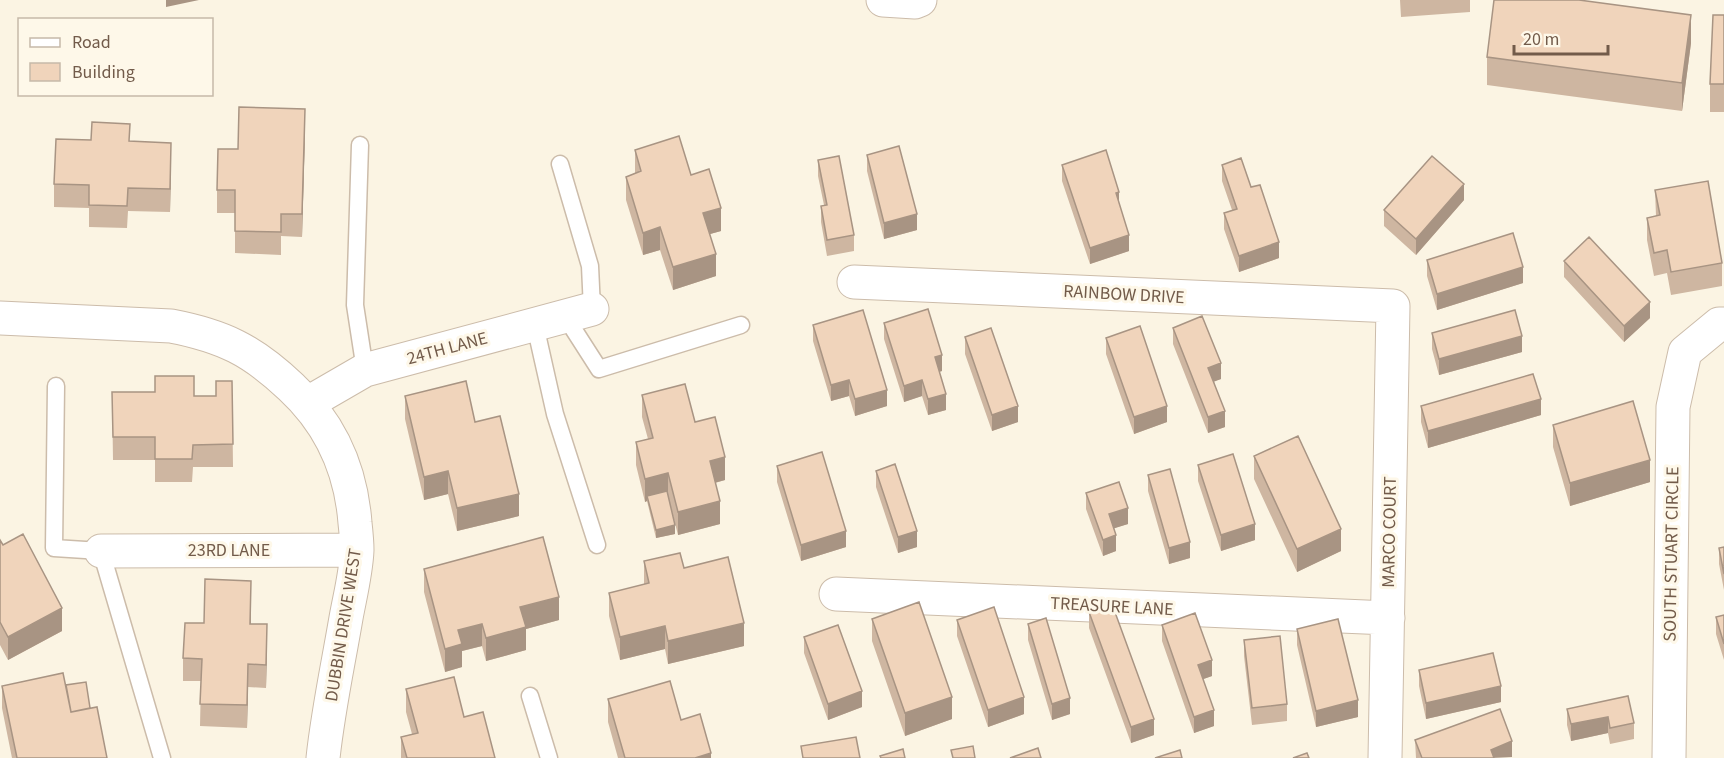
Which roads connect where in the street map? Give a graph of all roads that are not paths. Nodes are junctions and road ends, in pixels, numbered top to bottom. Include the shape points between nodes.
1 (883, 0) edge
2 (920, 0) edge
3 (360, 145) dead end
4 (560, 164) dead end
5 (854, 282) dead end
6 (1393, 306) joint
7 (564, 317) junction
8 (0, 318) edge
9 (1724, 324) edge
10 (741, 325) dead end
11 (365, 370) junction
12 (56, 386) dead end
13 (308, 403) junction
14 (597, 545) dead end
15 (357, 550) junction
16 (101, 551) junction
17 (836, 594) dead end
18 (1388, 618) junction
19 (530, 696) dead end
20 (162, 758) edge
21 (323, 758) edge
22 (549, 758) edge
23 (1385, 758) edge
24 (1669, 758) edge

1 - 2 street
3 - 11 lane via 356,305
4 - 7 lane via 590,266
5 - 6 street, RAINBOW DRIVE
6 - 18 street, MARCO COURT
7 - 10 lane via 599,369
7 - 11 street, 24TH LANE
7 - 14 lane via 555,414
8 - 13 street, DUBBIN DRIVE WEST via 171,326 195,331 242,348
9 - 24 street, SOUTH STUART CIRCLE via 1685,351 1673,407
11 - 13 street, 24TH LANE
12 - 16 lane via 54,548
13 - 15 street, DUBBIN DRIVE WEST via 328,430 348,476 354,500
15 - 16 street, 23RD LANE
15 - 21 street, DUBBIN DRIVE WEST
16 - 20 lane
17 - 18 street, TREASURE LANE
18 - 23 street, MARCO COURT
19 - 22 lane

